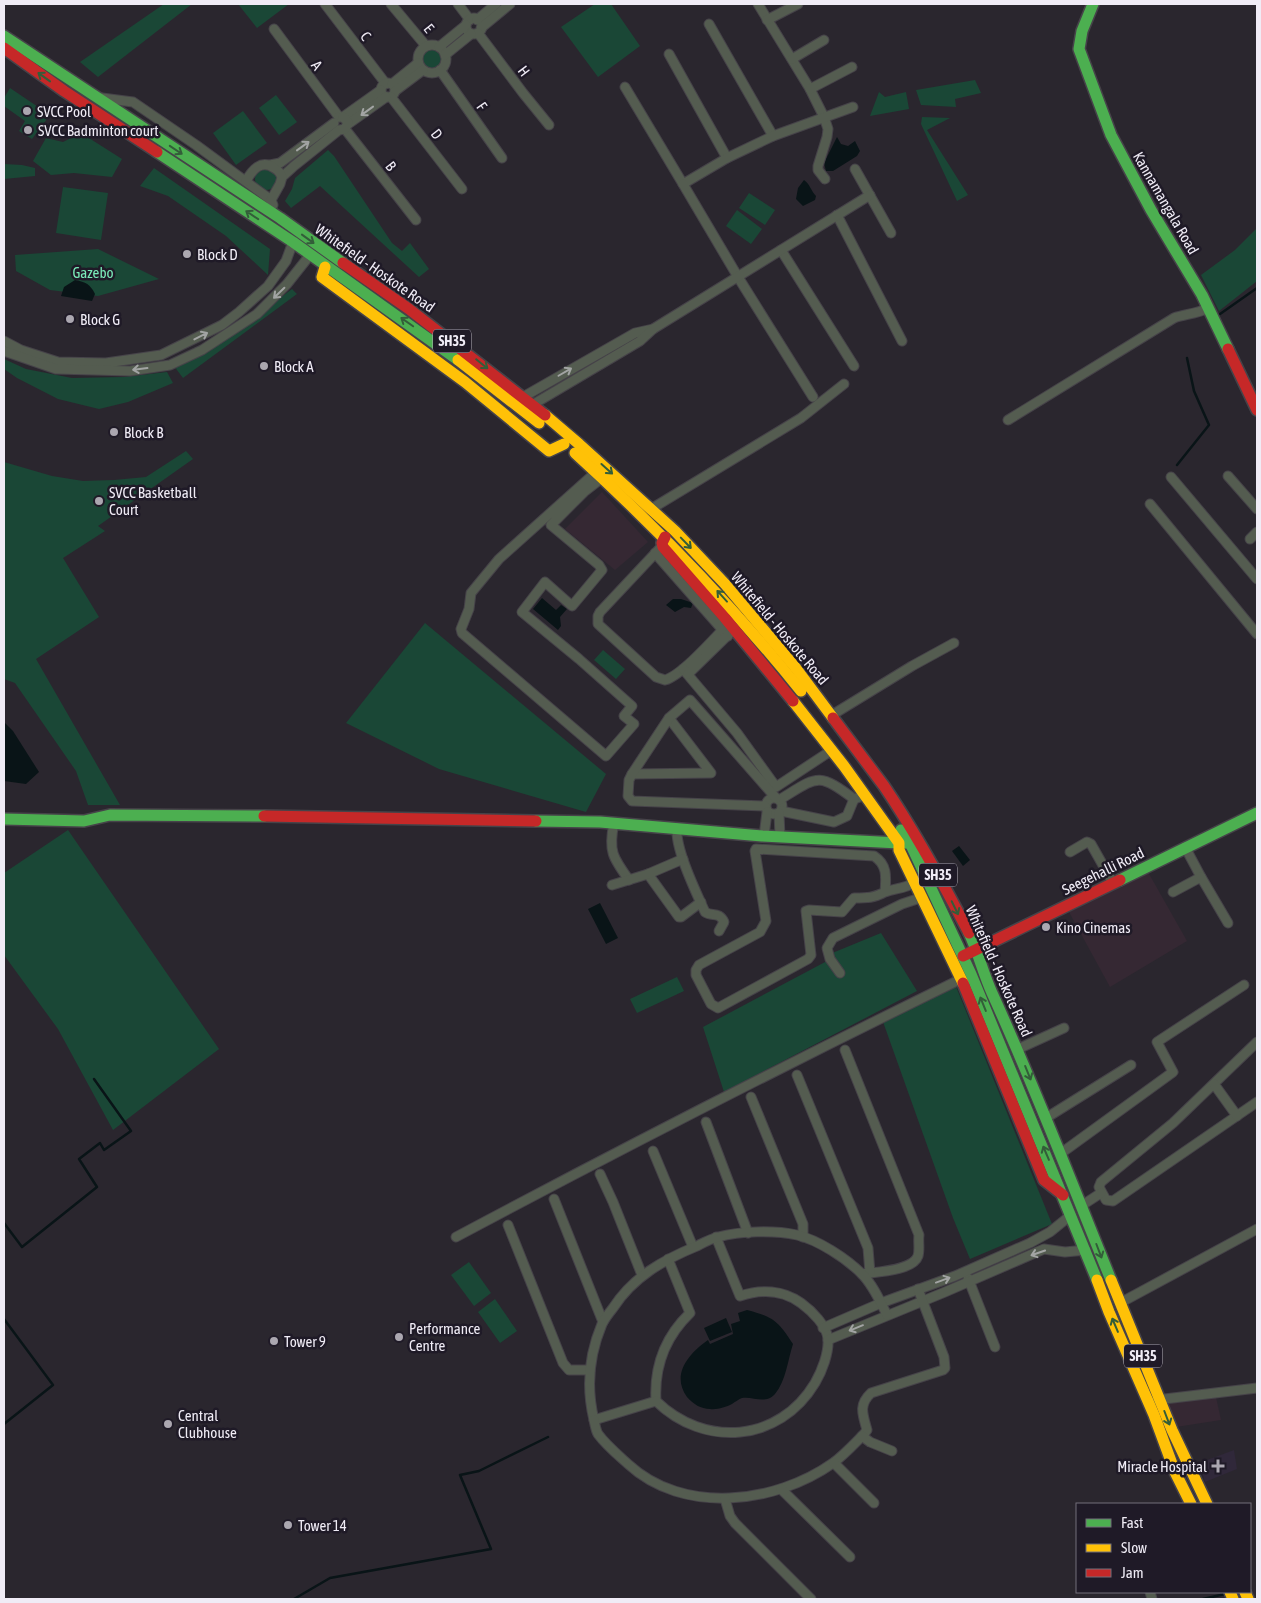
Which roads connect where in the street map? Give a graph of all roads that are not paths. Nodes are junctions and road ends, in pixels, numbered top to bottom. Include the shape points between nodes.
1 (325, 4) edge
2 (392, 4) edge
3 (458, 4) edge
4 (496, 4) edge
5 (510, 4) edge
6 (758, 4) edge
7 (798, 4) edge
8 (1092, 4) edge
9 (767, 20) junction
10 (709, 24) dead end
11 (474, 26) junction
12 (274, 29) dead end
13 (4, 36) edge
14 (824, 40) dead end
15 (426, 46) junction
16 (439, 47) junction
17 (4, 48) edge
18 (668, 54) dead end
19 (445, 55) junction
20 (792, 59) junction
21 (421, 66) junction
22 (852, 67) dead end
23 (440, 70) junction
24 (73, 81) junction
25 (624, 87) dead end
26 (810, 89) junction
27 (64, 91) junction
28 (388, 91) junction
29 (97, 97) junction
30 (853, 107) dead end
31 (824, 118) junction
32 (341, 123) junction
33 (549, 124) dead end
34 (773, 136) junction
35 (502, 158) dead end
36 (727, 158) junction
37 (270, 165) junction
38 (855, 169) dead end
39 (282, 177) junction
40 (825, 179) dead end
41 (246, 181) junction
42 (683, 184) junction
43 (462, 189) dead end
44 (870, 195) junction
45 (271, 200) junction
46 (837, 214) junction
47 (280, 218) junction
48 (416, 220) dead end
49 (891, 233) dead end
50 (293, 242) junction
51 (782, 250) junction
52 (310, 255) junction
53 (325, 267) junction
54 (738, 277) junction
55 (1208, 308) junction
56 (438, 338) junction
57 (902, 340) dead end
58 (4, 341) edge
59 (4, 351) edge
60 (854, 366) dead end
61 (844, 384) dead end
62 (813, 397) dead end
63 (527, 401) junction
64 (1257, 408) edge
65 (1008, 420) dead end
66 (564, 444) junction
67 (599, 475) junction
68 (1228, 476) dead end
69 (1171, 477) dead end
70 (1150, 504) dead end
71 (651, 509) junction
72 (1257, 509) edge
73 (1257, 532) edge
74 (1250, 539) dead end
75 (661, 545) junction
76 (1257, 579) edge
77 (733, 625) junction
78 (1257, 634) edge
79 (954, 644) dead end
80 (686, 671) junction
81 (832, 716) junction
82 (668, 718) junction
83 (832, 750) junction
84 (632, 774) junction
85 (866, 795) junction
86 (778, 799) junction
87 (854, 799) junction
88 (766, 809) junction
89 (780, 812) junction
90 (1257, 813) edge
91 (4, 819) edge
92 (613, 826) junction
93 (677, 831) junction
94 (780, 837) junction
95 (759, 843) junction
96 (910, 846) junction
97 (1185, 847) junction
98 (1070, 852) dead end
99 (683, 858) junction
100 (648, 874) junction
101 (1202, 876) junction
102 (629, 880) junction
103 (915, 882) junction
104 (1112, 883) junction
105 (612, 885) dead end
106 (885, 892) junction
107 (1173, 892) dead end
108 (922, 897) junction
109 (701, 902) junction
110 (1228, 923) dead end
111 (719, 931) dead end
112 (976, 948) junction
113 (963, 956) junction
114 (840, 973) dead end
115 (961, 978) junction
116 (1244, 985) dead end
117 (1064, 1028) dead end
118 (1257, 1042) edge
119 (1018, 1049) junction
120 (845, 1050) dead end
121 (1131, 1065) dead end
122 (797, 1075) dead end
123 (1214, 1084) junction
124 (751, 1097) dead end
125 (1257, 1102) edge
126 (1237, 1116) junction
127 (1046, 1118) junction
128 (706, 1122) dead end
129 (653, 1151) dead end
130 (1060, 1154) junction
131 (600, 1174) dead end
132 (1101, 1193) junction
133 (1063, 1195) junction
134 (554, 1198) dead end
135 (1081, 1206) junction
136 (1071, 1214) junction
137 (508, 1225) dead end
138 (1257, 1229) edge
139 (748, 1233) junction
140 (456, 1237) dead end
141 (716, 1237) junction
142 (803, 1238) junction
143 (693, 1247) junction
144 (1086, 1250) junction
145 (668, 1259) junction
146 (965, 1271) junction
147 (866, 1273) junction
148 (642, 1275) junction
149 (969, 1282) junction
150 (918, 1289) junction
151 (923, 1301) junction
152 (881, 1303) junction
153 (1120, 1303) junction
154 (887, 1316) junction
155 (603, 1322) junction
156 (823, 1328) junction
157 (828, 1340) junction
158 (995, 1347) dead end
159 (590, 1370) junction
160 (1257, 1388) edge
161 (1159, 1399) junction
162 (656, 1401) junction
163 (1147, 1402) junction
164 (594, 1420) junction
165 (862, 1436) junction
166 (892, 1451) dead end
167 (834, 1463) junction
168 (781, 1489) junction
169 (725, 1499) junction
170 (874, 1503) dead end
171 (1190, 1503) edge
172 (1207, 1503) edge
173 (850, 1557) dead end
174 (811, 1599) edge

1 - 28 street, C
2 - 15 street, E
3 - 11 street, H
4 - 11 street
5 - 11 street
6 - 9 street
7 - 9 street
8 - 55 main road, Kannamangala Road via 1082,26 1079,49 1111,135
9 - 20 street
10 - 34 street
11 - 16 street
11 - 19 street
11 - 33 street, H
12 - 32 street, A
13 - 24 main road, Whitefield - Hoskote Road / SH35
14 - 20 street
15 - 16 street
15 - 21 street via 419,53
16 - 19 street
27 -> 17 main road, Whitefield - Hoskote Road / SH35
18 - 36 street
19 - 23 street via 445,64
20 - 26 street
21 - 23 street via 431,73
21 - 28 street
22 - 26 street
23 - 35 street, F
24 - 27 main road
24 - 29 main road, Whitefield - Hoskote Road / SH35
25 - 42 street
26 - 31 street
50 -> 27 main road, Whitefield - Hoskote Road / SH35
28 - 32 street
28 - 43 street, D
29 - 41 street via 133,102
29 -> 47 main road, Whitefield - Hoskote Road / SH35
30 - 31 street
31 - 34 street
31 - 40 street via 828,129 818,170
37 -> 32 street via 280,163
32 - 39 street
32 - 48 street, B
34 - 36 street
36 - 42 street
37 - 39 street
37 - 41 street via 258,166
38 - 44 street
39 - 45 street
41 - 45 street
42 - 54 street
44 - 46 street
44 - 49 street
45 - 47 street
46 - 51 street
46 - 57 street
47 -> 56 main road, Whitefield - Hoskote Road / SH35
50 - 52 main road, Whitefield - Hoskote Road / SH35
58 -> 50 street via 58,362 106,363 161,355 222,325 239,312 268,286 286,261
51 - 54 street
51 - 60 street
52 - 53 main road, Whitefield - Hoskote Road / SH35
52 -> 59 street via 257,314 202,350 170,366 130,370 56,369
56 -> 53 main road, Whitefield - Hoskote Road / SH35
53 - 66 main road via 322,277 465,382 549,451
54 - 62 street
54 - 63 street via 653,329 635,333
55 - 64 main road, Kannamangala Road
55 - 65 street via 1174,318
56 -> 63 main road, Whitefield - Hoskote Road / SH35
56 - 66 main road, Whitefield - Hoskote Road / SH35
61 - 71 street via 800,418
63 -> 71 main road, Whitefield - Hoskote Road / SH35
66 - 67 main road, Whitefield - Hoskote Road / SH35
67 - 67 street via 499,559 471,593 469,610 461,629 606,756 634,724 624,716 632,706 522,612 545,582 572,606 602,570 551,525
67 - 75 main road, Whitefield - Hoskote Road / SH35
68 - 72 street
69 - 76 street
70 - 78 street
71 -> 81 main road, Whitefield - Hoskote Road / SH35 via 725,584
73 - 74 street
75 - 77 main road, Whitefield - Hoskote Road / SH35
75 - 77 street
75 - 80 street via 600,612 597,620 656,677 666,680
77 - 80 street
77 - 83 main road
77 - 96 main road, Whitefield - Hoskote Road / SH35 via 778,661 876,791
79 - 81 street
80 - 83 street via 776,787
81 - 96 main road, Whitefield - Hoskote Road / SH35 via 884,787
82 - 84 street
82 - 84 street via 712,773
82 - 86 street via 690,700
83 - 85 main road
84 - 88 street via 628,796 632,801
85 - 87 street
85 - 96 main road
86 - 87 street via 810,782 823,780
86 - 88 street via 768,801
86 - 89 street via 782,806
87 - 89 street via 847,816 834,822
88 - 89 street via 772,815
88 - 95 street
89 - 94 street
90 - 97 main road, Seegehalli Road
91 - 92 main road via 77,821 104,818 356,827
92 - 93 main road
92 - 102 street via 611,849
93 - 95 main road
93 - 99 street
94 - 95 main road
94 - 96 main road
95 - 96 main road
95 - 106 street via 874,856 886,870
95 - 106 street via 755,851 766,921 764,927 699,965 696,970 715,1007 810,957 806,911 842,912 854,898 871,898
96 - 103 main road
96 -> 112 main road, Whitefield - Hoskote Road / SH35 via 945,886
96 - 113 main road, Whitefield - Hoskote Road / SH35
97 - 101 street
97 - 104 main road, Seegehalli Road
98 - 104 street via 1088,842 1091,844
99 - 100 street
99 - 109 street
100 - 102 street
100 - 109 street via 679,917
101 - 107 street
101 - 110 street
102 - 105 street
103 - 106 street
103 - 108 main road
104 - 112 main road, Seegehalli Road
108 - 114 street via 833,938 827,948
108 - 115 main road
109 - 111 street via 706,913 717,914 722,919 723,926
112 - 113 main road, Seegehalli Road
112 - 119 main road, Whitefield - Hoskote Road / SH35
133 -> 113 main road, Whitefield - Hoskote Road / SH35
115 - 133 main road via 1044,1180
115 - 140 street
116 - 130 street via 1157,1042 1173,1072
117 - 119 street
118 - 123 street
119 -> 127 main road, Whitefield - Hoskote Road / SH35
120 - 147 street via 919,1236 918,1257 911,1264
121 - 127 street
122 - 147 street via 868,1248
123 - 126 street
123 - 132 street via 1173,1123 1101,1182
124 - 142 street via 803,1224
125 - 126 street
126 - 132 street via 1114,1201 1106,1200
127 - 130 main road, Whitefield - Hoskote Road / SH35
128 - 139 street
129 - 143 street
130 - 135 main road, Whitefield - Hoskote Road / SH35
131 - 148 street
132 - 135 street
133 - 136 main road, Whitefield - Hoskote Road / SH35
134 - 155 street
135 -> 153 main road, Whitefield - Hoskote Road / SH35
136 - 144 main road, Whitefield - Hoskote Road / SH35
136 - 146 street via 1050,1232 1030,1243
137 - 159 street via 563,1363 569,1370
138 - 153 street
139 - 141 street
139 - 142 street via 798,1235
141 - 143 street
141 - 156 street via 740,1296 766,1292 792,1298 807,1307
142 - 147 street via 823,1246
143 - 145 street
144 -> 149 street via 1044,1250
163 -> 144 main road, Whitefield - Hoskote Road / SH35
145 - 148 street
145 - 162 street via 690,1313 675,1330 660,1359
146 - 149 street
150 -> 146 street
147 - 152 street
148 - 155 street
149 - 151 street
149 - 158 street
150 - 151 street
150 - 152 street
151 - 154 street
151 - 165 street via 945,1368 870,1393 862,1406 867,1430
152 - 154 street
152 - 156 street
153 - 161 main road, Whitefield - Hoskote Road / SH35
154 -> 157 street
155 - 159 street
156 - 157 street
157 - 162 street via 821,1371 804,1398 780,1418 761,1427 731,1433 704,1430 680,1420
159 - 164 street via 589,1393
160 - 161 street
161 - 163 street
161 -> 172 main road, Whitefield - Hoskote Road / SH35
162 - 164 street
163 - 171 main road, Whitefield - Hoskote Road / SH35
164 - 169 street via 598,1434 637,1472 653,1482 697,1496
165 - 166 street
165 - 167 street
167 - 168 street
167 - 170 street
168 - 169 street
168 - 173 street
169 - 174 street via 735,1524

